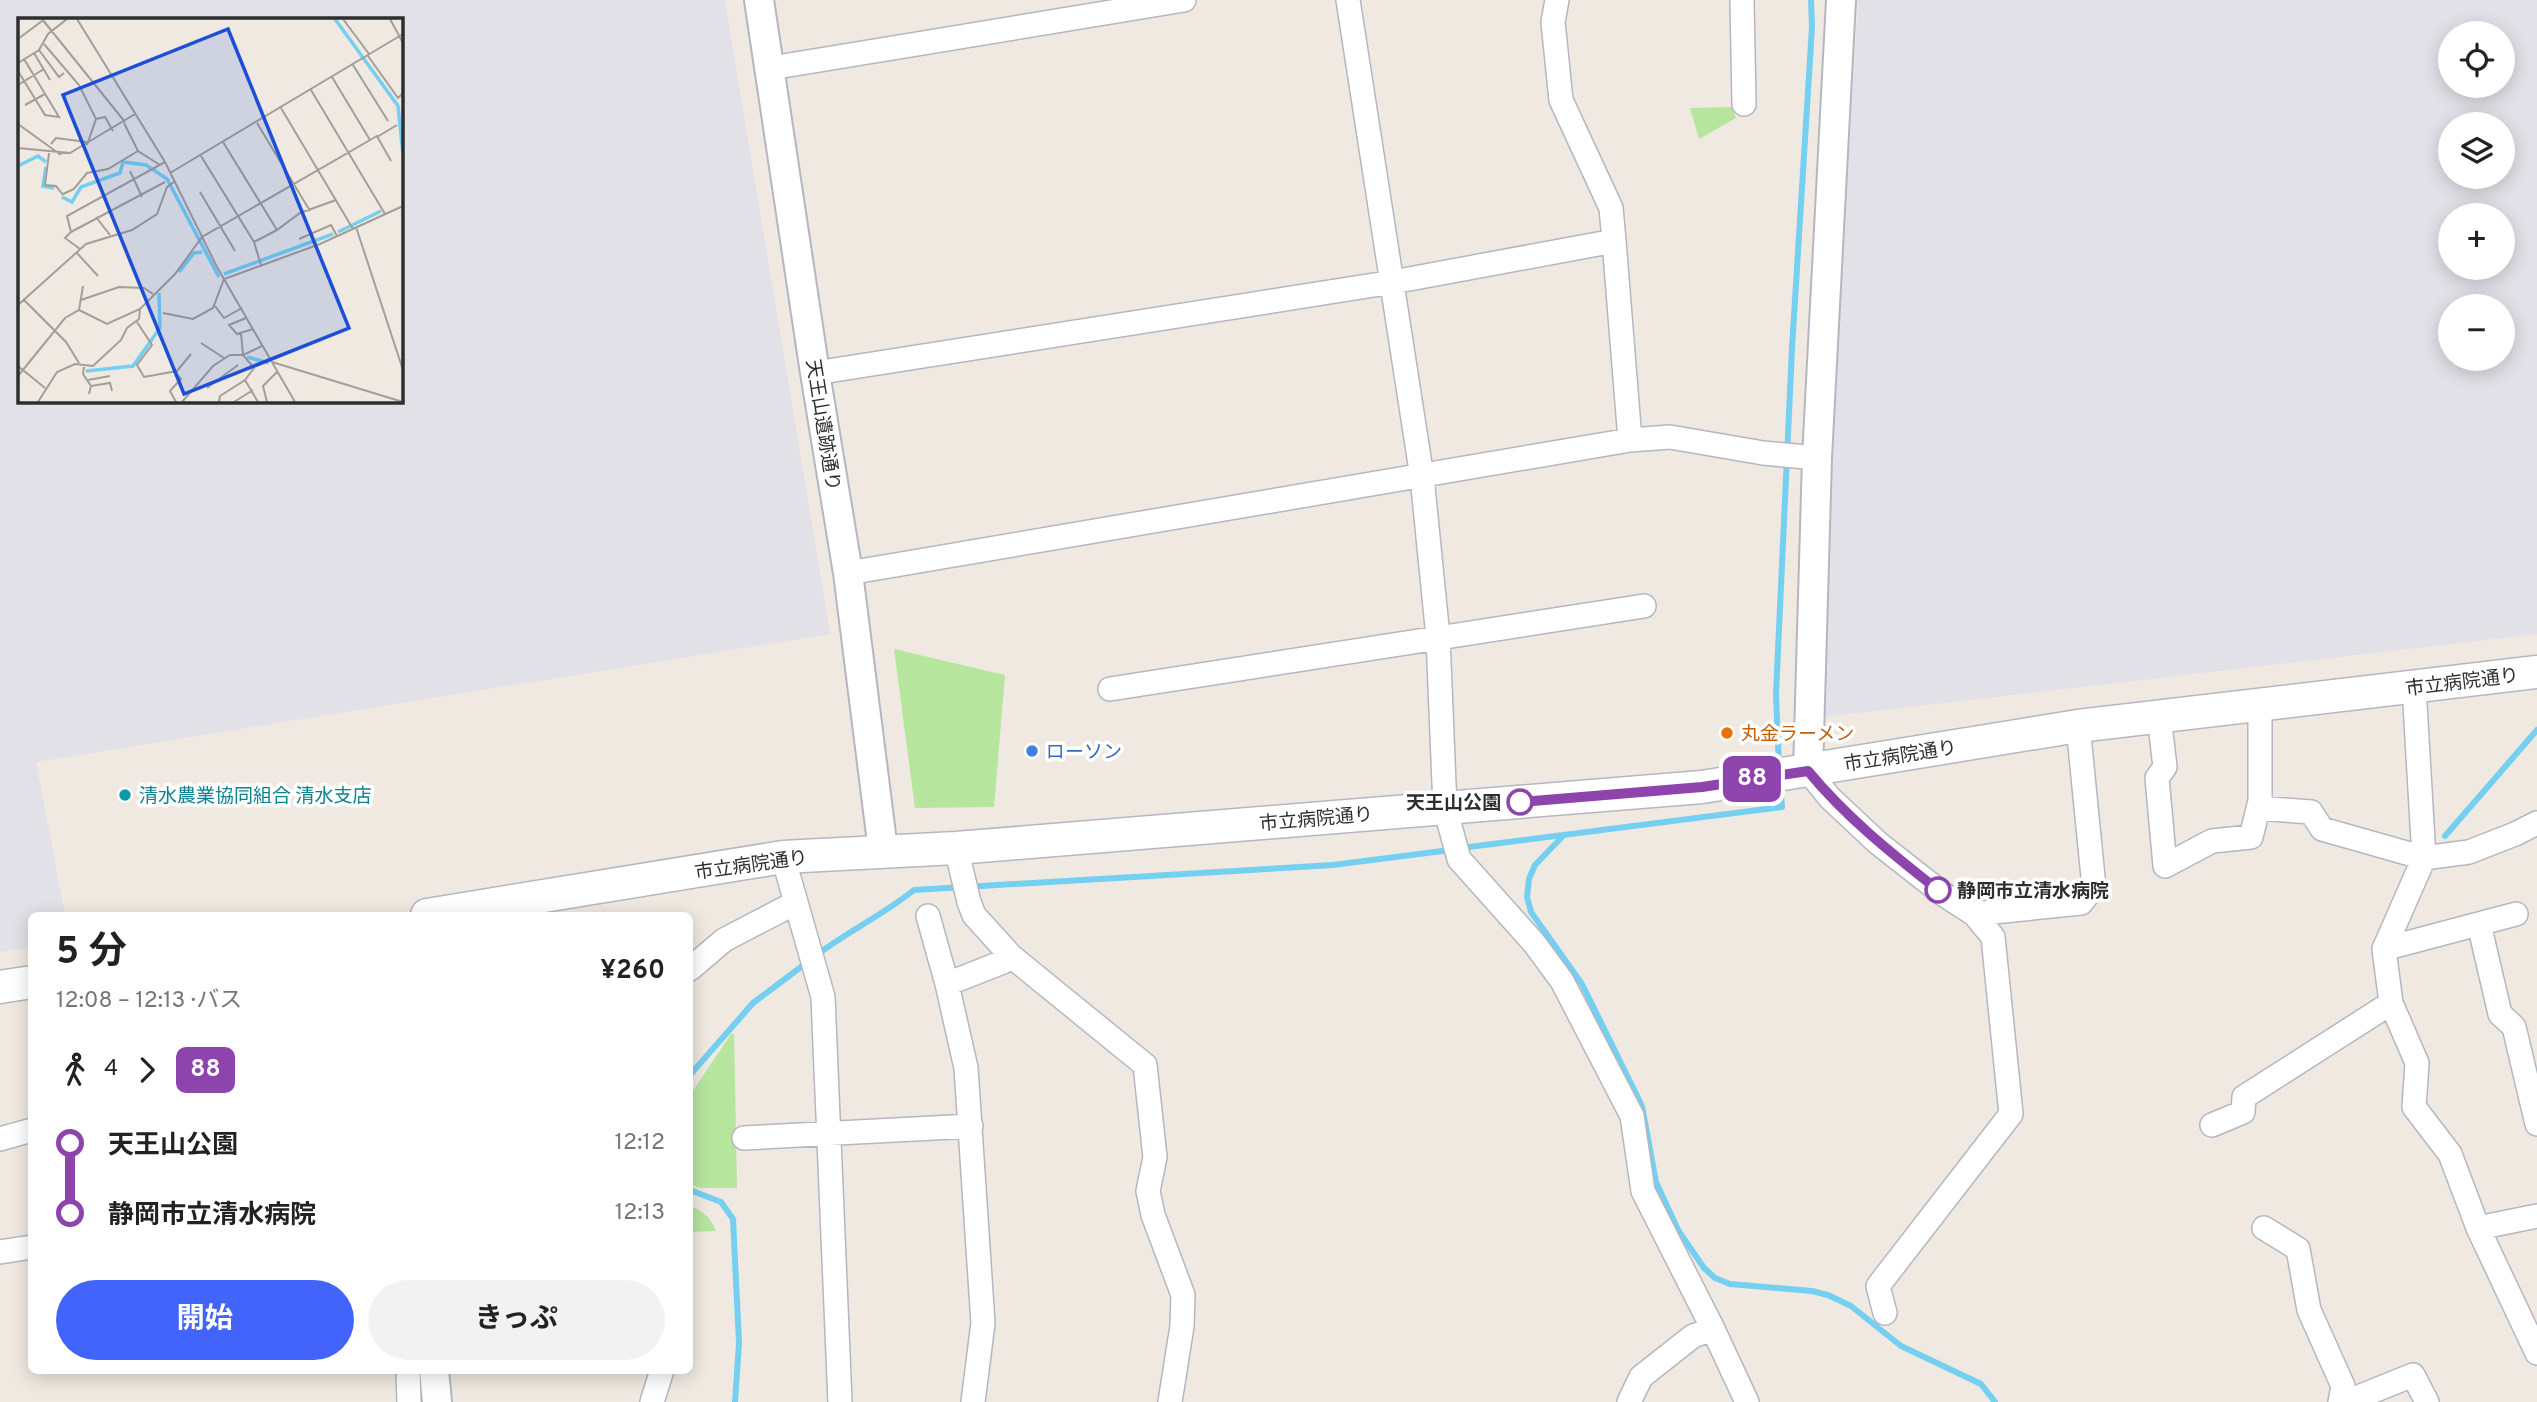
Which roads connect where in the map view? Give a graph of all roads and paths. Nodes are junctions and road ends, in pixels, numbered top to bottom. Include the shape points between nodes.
1 (759, 0) edge
2 (1184, 0) edge
3 (1348, 0) edge
4 (1557, 0) edge
5 (1742, 0) edge
6 (1841, 0) edge
7 (771, 68) junction
8 (1744, 104) dead end
9 (1614, 241) junction
10 (1393, 282) junction
11 (815, 373) junction
12 (1630, 440) junction
13 (1817, 458) junction
14 (1422, 477) junction
15 (848, 573) junction
16 (1644, 606) dead end
17 (1438, 637) junction
18 (2537, 672) edge
19 (2414, 687) junction
20 (1110, 689) dead end
21 (2260, 705) junction
22 (2159, 716) junction
23 (2078, 726) junction
24 (1808, 771) junction
25 (1445, 808) junction
26 (2259, 808) junction
27 (2537, 822) edge
28 (956, 848) junction
29 (883, 850) junction
30 (783, 857) junction
31 (2424, 858) junction
32 (795, 903) junction
33 (445, 912) edge
34 (1975, 914) junction
35 (2516, 914) dead end
36 (928, 916) dead end
37 (2479, 924) junction
38 (2384, 949) junction
39 (1011, 956) junction
40 (693, 966) edge
41 (28, 983) edge
42 (947, 984) junction
43 (0, 987) edge
44 (2391, 1003) junction
45 (2537, 1124) edge
46 (2211, 1125) dead end
47 (971, 1126) junction
48 (28, 1131) edge
49 (828, 1133) junction
50 (744, 1138) dead end
51 (0, 1139) edge
52 (2537, 1216) edge
53 (2264, 1228) dead end
54 (2478, 1228) junction
55 (28, 1248) edge
56 (0, 1252) edge
57 (1885, 1313) dead end
58 (1713, 1329) junction
59 (2537, 1353) edge
60 (661, 1374) edge
61 (427, 1378) edge
62 (409, 1402) edge
63 (652, 1402) edge
64 (840, 1402) edge
65 (973, 1402) edge
66 (1170, 1402) edge
67 (1629, 1402) edge
68 (1746, 1402) edge
69 (2340, 1402) edge
70 (2346, 1402) edge
71 (2427, 1402) edge

1 - 7 street, 天王山遺跡通り
2 - 7 street
3 - 10 street
4 - 9 street via 1553,22 1561,100 1611,208
5 - 8 street
6 - 13 street
7 - 11 street, 天王山遺跡通り
9 - 10 street
9 - 12 street
10 - 11 street
10 - 14 street
11 - 15 street, 天王山遺跡通り
12 - 13 street via 1670,437
12 - 14 street
13 - 24 street
14 - 15 street
14 - 17 street
15 - 29 street, 天王山遺跡通り
16 - 17 street
17 - 20 street
17 - 25 street
18 - 19 main road, 市立病院通り
19 - 21 main road, 市立病院通り
19 - 31 street
21 - 22 main road, 市立病院通り
21 - 26 street
22 - 23 main road, 市立病院通り
22 - 26 street via 2165,767 2157,778 2165,866 2212,841 2251,837
23 - 24 main road, 市立病院通り
23 - 34 street via 2095,887 2081,903
24 - 25 main road, 市立病院通り via 1702,787
24 - 34 street via 1878,843
25 - 28 main road, 市立病院通り
25 - 58 street via 1459,859 1534,943 1562,981 1594,1042 1632,1116 1643,1191
26 - 31 street via 2311,812 2322,829
27 - 31 street via 2469,852
28 - 29 main road, 市立病院通り
28 - 39 street via 974,915
29 - 30 main road, 市立病院通り
30 - 32 street
30 - 33 main road, 市立病院通り
31 - 38 street
32 - 40 street via 724,940
32 - 49 street via 823,997
34 - 57 street via 1993,937 2011,1114 1878,1286
35 - 37 street
36 - 42 street
37 - 38 street
37 - 45 street via 2500,1014 2514,1027
38 - 44 street
39 - 42 street
39 - 66 street via 1145,1065 1155,1157 1148,1191 1183,1295
41 - 43 main road
42 - 47 street via 966,1068
44 - 46 street via 2244,1097 2243,1112
44 - 54 street via 2417,1063 2414,1107 2450,1154
47 - 49 street
47 - 65 street via 983,1323
48 - 51 street
49 - 50 street
49 - 64 street
52 - 54 street
53 - 69 street via 2298,1249 2309,1310 2343,1386
54 - 59 street
55 - 56 street
58 - 67 street via 1693,1336 1641,1377
58 - 68 street
60 - 63 street
61 - 62 street
70 - 71 street via 2413,1375

